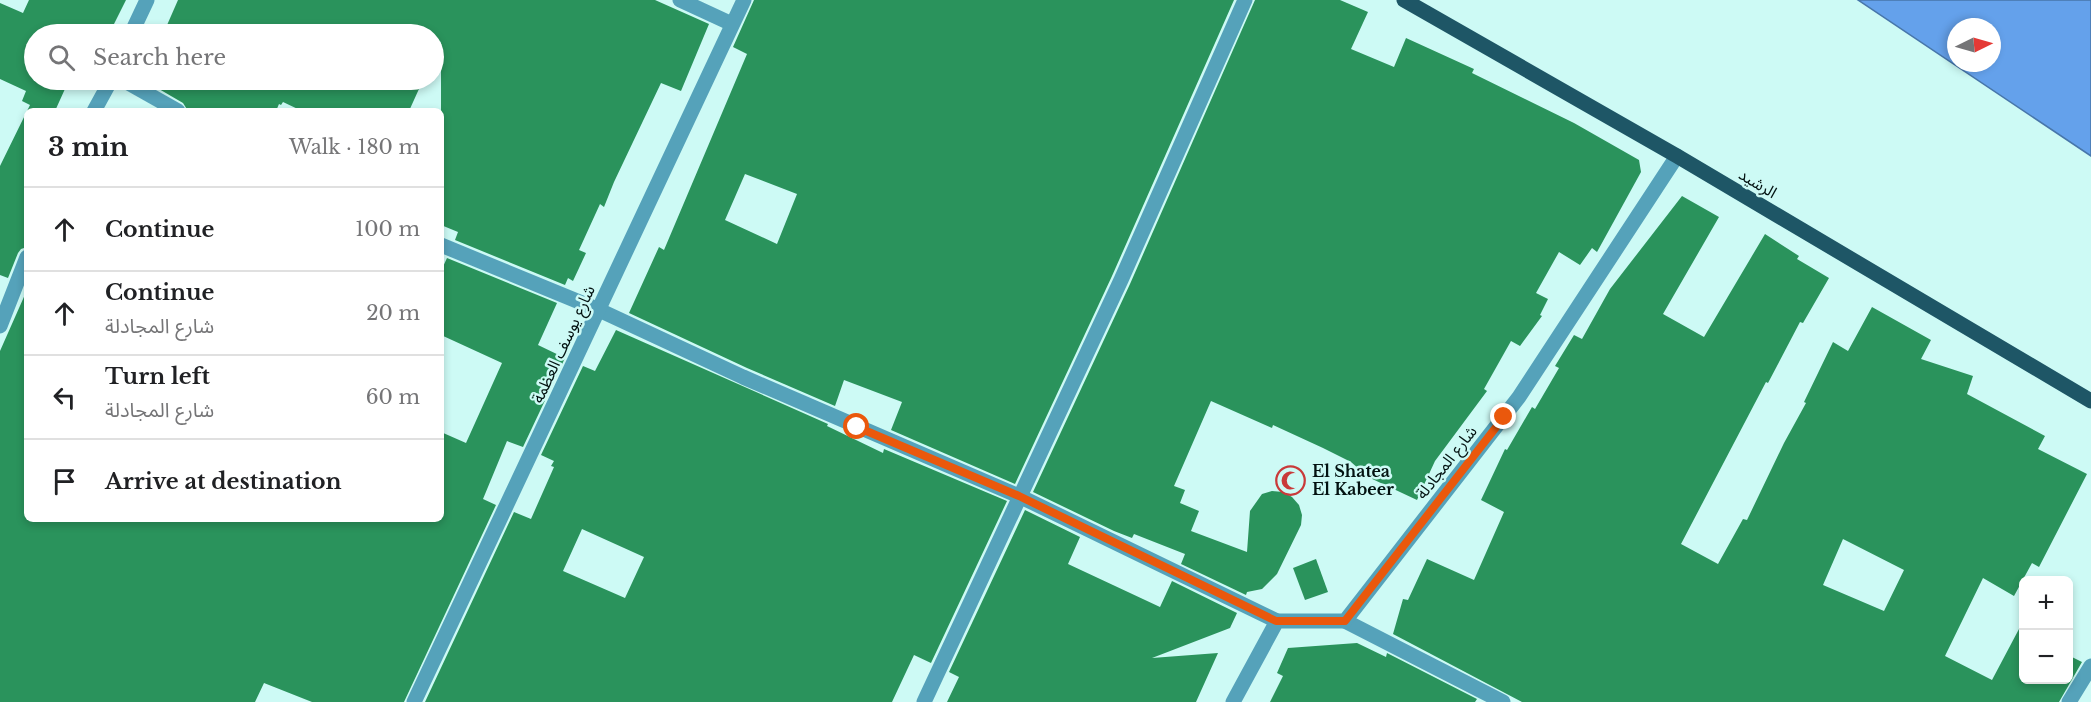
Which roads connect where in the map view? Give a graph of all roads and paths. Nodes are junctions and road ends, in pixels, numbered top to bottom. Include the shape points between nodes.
1 (147, 0) edge
2 (680, 0) edge
3 (744, 0) edge
4 (1245, 0) edge
5 (1404, 0) edge
6 (136, 24) edge
7 (732, 24) junction
8 (106, 90) edge
9 (141, 90) edge
10 (96, 108) edge
11 (173, 108) edge
12 (1677, 156) junction
13 (444, 246) edge
14 (24, 265) edge
15 (599, 310) junction
16 (0, 326) edge
17 (2091, 401) edge
18 (1019, 496) junction
19 (1276, 621) junction
20 (1345, 621) junction
21 (2091, 666) edge
22 (414, 702) edge
23 (924, 702) edge
24 (1233, 702) edge
25 (1503, 702) edge
26 (2069, 702) edge

1 - 6 street
2 - 7 street
3 - 7 street, شارع يوسف العظمة
4 - 18 street via 1121,280
5 - 12 main road, الرشيد
7 - 15 street, شارع يوسف العظمة
8 - 10 street
9 - 11 street
12 - 17 main road, الرشيد
12 - 20 street, شارع المجادلة via 1520,397
13 - 15 street
14 - 16 street
15 - 18 street
15 - 22 street, شارع يوسف العظمة
18 - 19 street
18 - 23 street
19 - 20 street
19 - 24 street
20 - 25 street
21 - 26 street

